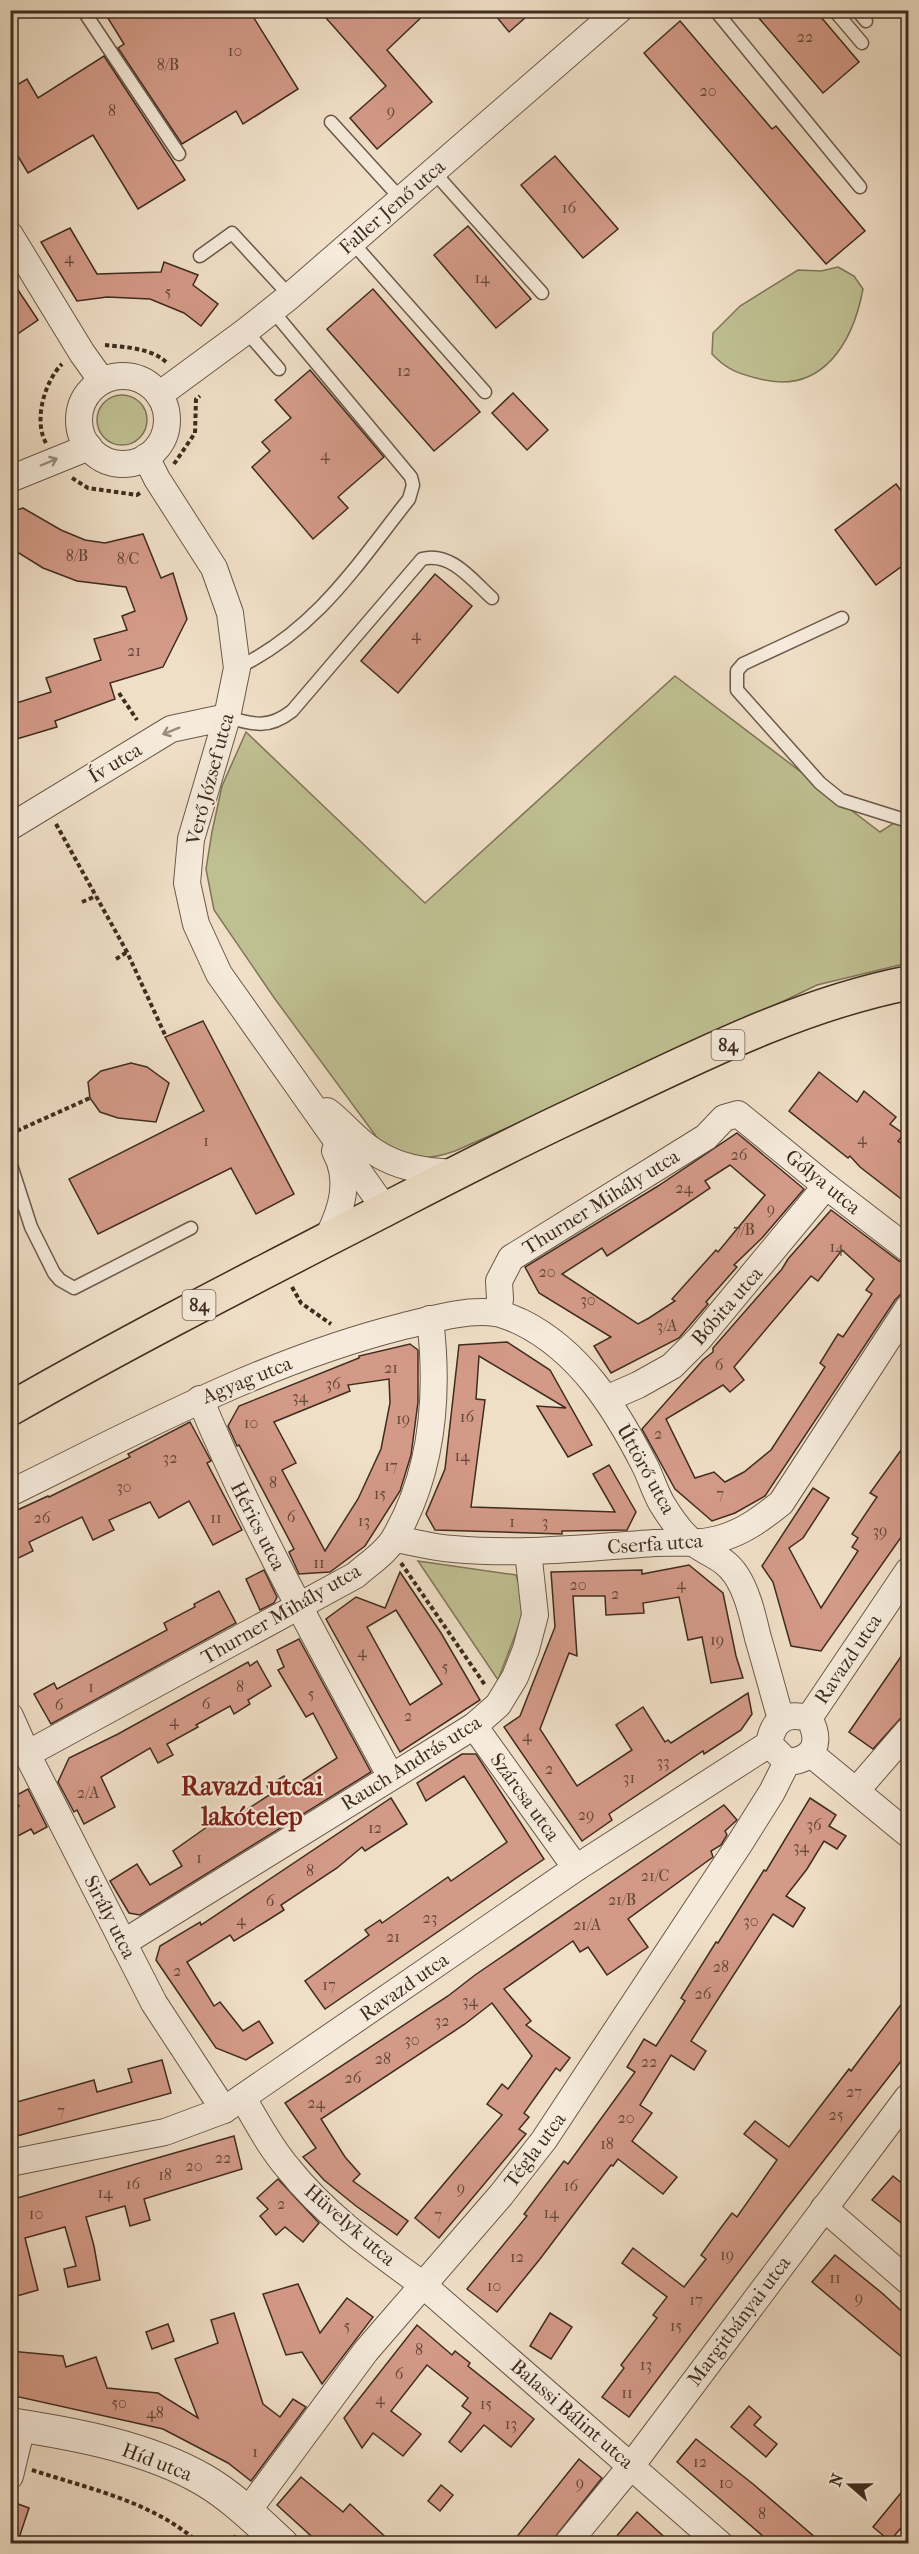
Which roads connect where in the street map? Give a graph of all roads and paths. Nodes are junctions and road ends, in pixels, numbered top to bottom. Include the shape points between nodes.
1 (83, 10) edge
2 (715, 10) edge
3 (834, 10) edge
4 (857, 10) edge
5 (616, 12) edge
6 (866, 21) dead end
7 (862, 43) dead end
8 (331, 122) dead end
9 (179, 154) dead end
10 (434, 171) junction
11 (860, 187) dead end
12 (402, 200) junction
13 (10, 235) edge
14 (352, 242) junction
15 (200, 256) dead end
16 (542, 293) dead end
17 (281, 303) junction
18 (246, 331) junction
19 (99, 344) dead end
20 (68, 360) dead end
21 (168, 365) dead end
22 (279, 369) dead end
23 (102, 381) junction
24 (485, 392) dead end
25 (159, 395) junction
26 (47, 445) dead end
27 (88, 447) junction
28 (146, 457) junction
29 (66, 474) dead end
30 (10, 479) edge
31 (142, 491) dead end
32 (492, 598) dead end
33 (842, 618) dead end
34 (237, 668) junction
35 (119, 693) dead end
36 (227, 717) junction
37 (137, 720) dead end
38 (46, 805) junction
39 (909, 821) edge
40 (10, 827) edge
41 (96, 896) junction
42 (82, 902) dead end
43 (127, 952) junction
44 (116, 959) dead end
45 (909, 983) edge
46 (166, 1037) dead end
47 (305, 1095) junction
48 (90, 1098) dead end
49 (738, 1114) joint
50 (10, 1134) edge
51 (372, 1151) junction
52 (10, 1162) edge
53 (453, 1173) junction
54 (826, 1186) junction
55 (385, 1209) junction
56 (191, 1228) dead end
57 (328, 1237) junction
58 (909, 1249) edge
59 (280, 1263) junction
60 (909, 1308) edge
61 (498, 1313) junction
62 (430, 1319) junction
63 (354, 1339) junction
64 (200, 1399) junction
65 (606, 1399) junction
66 (10, 1409) edge
67 (10, 1493) edge
68 (392, 1542) junction
69 (693, 1544) junction
70 (528, 1551) junction
71 (909, 1571) edge
72 (298, 1607) junction
73 (486, 1686) dead end
74 (10, 1716) edge
75 (809, 1718) junction
76 (781, 1719) junction
77 (474, 1726) junction
78 (909, 1731) edge
79 (769, 1744) junction
80 (27, 1754) junction
81 (811, 1754) junction
82 (787, 1762) junction
83 (391, 1777) junction
84 (856, 1791) junction
85 (909, 1834) edge
86 (576, 1868) junction
87 (123, 1943) junction
88 (909, 2097) edge
89 (234, 2104) junction
90 (10, 2163) edge
91 (824, 2208) junction
92 (909, 2280) edge
93 (423, 2285) junction
94 (16, 2425) edge
95 (631, 2466) junction
96 (13, 2470) edge
97 (242, 2524) junction
98 (200, 2544) edge
99 (228, 2544) edge
100 (282, 2544) edge
101 (567, 2544) edge
102 (720, 2544) edge

1 - 9 lane
2 - 11 lane
3 - 7 lane
4 - 6 lane
5 - 10 street, Faller Jenő utca
8 - 12 lane
10 - 12 street, Faller Jenő utca
10 - 16 lane
12 - 14 street, Faller Jenő utca
13 - 23 street
14 - 17 street, Faller Jenő utca
14 - 24 lane
15 - 17 lane via 232,233
17 - 18 street, Faller Jenő utca
17 - 34 lane via 413,484 409,499 322,608 258,658
18 - 22 lane
18 - 25 street, Faller Jenő utca
19 - 21 path via 135,348 161,357
20 - 26 path via 52,379 39,413
23 - 25 street via 127,376 151,386
23 - 27 street via 92,388 80,411 80,430
25 - 28 street via 166,422 160,442
27 - 28 street via 109,462 122,464
30 -> 27 street
28 - 34 street, Verő József utca via 214,568 230,613
29 - 31 path via 88,488 137,495
32 - 36 lane via 451,562 432,556 422,559 292,711 267,725
33 - 39 lane via 743,664 737,670 737,690 820,783 842,800
34 - 36 street, Verő József utca
35 - 37 path
36 -> 38 street, Ív utca via 171,729
36 - 47 street, Verő József utca via 191,839 187,883 196,924 219,974
38 - 40 street, Ív utca
38 - 41 path
41 - 42 path
41 - 43 path
43 - 44 path
43 - 46 path
45 - 53 main road, 84 via 817,1007 670,1070
47 - 51 street
47 - 55 street, Verő József utca
47 - 57 street via 344,1175 341,1206
48 - 50 path
49 - 54 street, Gólya utca
49 - 61 street, Thurner Mihály utca via 724,1118 706,1137 511,1258 499,1281
51 - 53 street via 409,1168
51 - 55 street via 386,1185
52 - 56 lane via 31,1227 54,1273 74,1288
53 - 55 main road, 84
54 - 58 street, Gólya utca
54 - 65 street, Bóbita utca via 714,1322 672,1366
55 - 57 main road, 84
57 - 59 main road, 84
59 - 63 path via 301,1303
59 - 66 main road, 84
60 - 69 street, Cserfa utca via 781,1503 754,1524 722,1538
61 - 62 street, Agyag utca
61 - 65 street, Úttörő utca via 522,1323 564,1352
62 - 63 street, Agyag utca
62 - 68 street, Thurner Mihály utca via 435,1361 431,1432 413,1499
63 - 64 street, Agyag utca
64 - 67 street, Agyag utca
64 - 72 street, Hérics utca via 226,1463
65 - 69 street, Úttörő utca via 646,1467 661,1502
68 - 70 street, Cserfa utca via 451,1549
68 - 72 street, Thurner Mihály utca via 356,1575
68 - 73 path
69 - 70 street, Cserfa utca
69 - 76 street, Úttörő utca via 718,1556 737,1576 749,1603
70 - 77 street, Rauch András utca via 535,1615 526,1648 498,1705
71 - 75 street, Ravazd utca
72 - 80 street, Thurner Mihály utca
72 - 83 street, Hérics utca
74 - 80 street, Sirály utca
75 - 76 street, Ravazd utca via 796,1715
75 - 81 street, Ravazd utca via 816,1741
76 - 79 street via 771,1730
77 - 83 street, Rauch András utca
77 - 86 street, Szárcsa utca
78 - 84 street
79 - 82 street
79 - 86 street, Ravazd utca
80 - 87 street, Sirály utca
81 - 82 street via 800,1761
81 - 84 street
82 - 93 street, Tégla utca via 740,1843 544,2140
83 - 87 street, Rauch András utca
84 - 85 street
86 - 89 street, Ravazd utca
87 - 89 street, Sirály utca via 154,2003
88 - 91 street, Margitbányai utca
89 - 90 street, Ravazd utca via 165,2132
89 - 93 street, Hüvelyk utca via 321,2205
91 - 92 street
91 - 95 street, Margitbányai utca
93 - 95 street, Balassi Bálint utca
93 - 97 street, Tégla utca via 366,2351
94 - 96 street
94 - 97 street, Híd utca via 163,2460 204,2480
95 - 101 street, Margitbányai utca
95 - 102 street, Balassi Bálint utca
96 - 98 path via 150,2509
97 - 99 path
97 - 100 street, Híd utca

